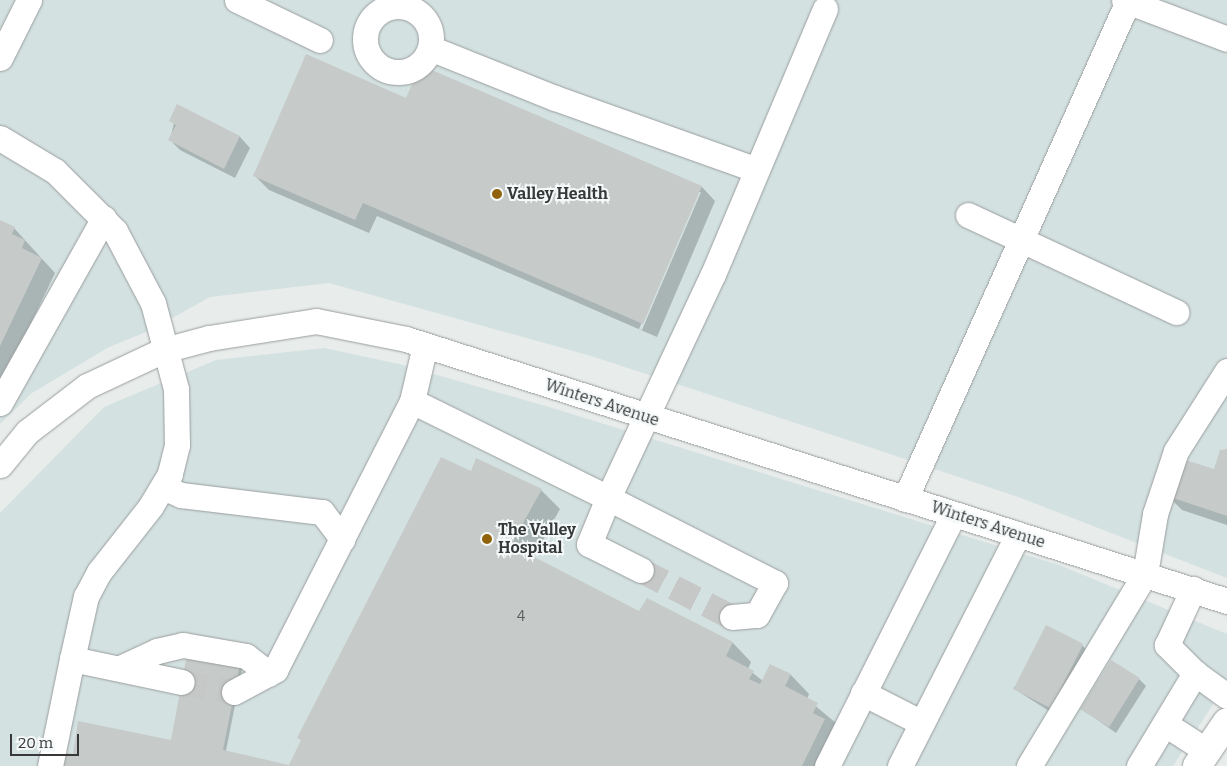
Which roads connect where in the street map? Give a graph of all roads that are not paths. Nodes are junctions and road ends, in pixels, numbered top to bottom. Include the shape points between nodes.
1 (29, 0) edge
2 (237, 0) edge
3 (1126, 1) edge
4 (412, 4) edge
5 (825, 9) dead end
6 (1227, 39) edge
7 (320, 40) dead end
8 (430, 48) junction
9 (1, 52) edge
10 (0, 138) edge
11 (754, 169) junction
12 (968, 215) dead end
13 (104, 218) junction
14 (1024, 240) junction
15 (1176, 312) dead end
16 (425, 345) junction
17 (164, 350) junction
18 (1227, 371) edge
19 (412, 401) junction
20 (0, 403) edge
21 (646, 417) junction
22 (0, 465) edge
23 (163, 486) junction
24 (608, 498) junction
25 (906, 498) junction
26 (954, 514) junction
27 (1018, 534) junction
28 (342, 539) junction
29 (641, 570) tunnel mouth
30 (1145, 574) junction
31 (1192, 589) junction
32 (1227, 601) edge
33 (732, 617) tunnel mouth
34 (72, 659) junction
35 (120, 668) junction
36 (269, 674) junction
37 (1195, 674) junction
38 (182, 682) tunnel mouth
39 (234, 692) tunnel mouth
40 (863, 693) junction
41 (1227, 696) edge
42 (1227, 722) edge
43 (922, 723) junction
44 (1165, 724) junction
45 (1202, 759) edge
46 (50, 766) edge
47 (826, 766) edge
48 (900, 766) edge
49 (1029, 766) edge
50 (1139, 766) edge

1 - 9 street
2 - 7 street
3 - 6 street
3 - 14 street
4 - 8 street via 429,28
4 - 8 street via 388,7 378,12 366,31 368,54 384,69 406,71 417,66
5 - 11 street
8 - 11 street via 556,98
10 - 13 street via 54,171
11 - 21 street via 713,274
12 - 14 street
13 - 17 street via 142,276
13 - 20 street
14 - 15 street
14 - 25 street
16 - 17 street, Winters Avenue via 316,321 209,338
16 - 19 street
16 - 21 street, Winters Avenue
17 - 22 street, Winters Avenue via 87,386 27,432
17 - 23 street via 178,410 177,445
18 - 30 street via 1176,452 1155,514
19 - 24 street
19 - 28 street
21 - 24 street
21 - 25 street, Winters Avenue
23 - 28 street via 181,495 322,512
23 - 34 street via 99,572 86,596
24 - 29 street via 590,544
24 - 33 street via 775,583 757,615
25 - 26 street, Winters Avenue
26 - 27 street, Winters Avenue
26 - 40 street
27 - 30 street, Winters Avenue
27 - 43 street
28 - 36 street
30 - 31 street, Winters Avenue
30 - 49 street
31 - 32 street, Winters Avenue
31 - 37 street via 1167,645
34 - 35 street
34 - 46 street
35 - 36 street via 157,651 183,645 246,656
35 - 38 street
36 - 39 street
37 - 41 street
37 - 44 street
40 - 43 street
40 - 47 street
42 - 45 main road
43 - 48 street
44 - 45 street
44 - 50 street

